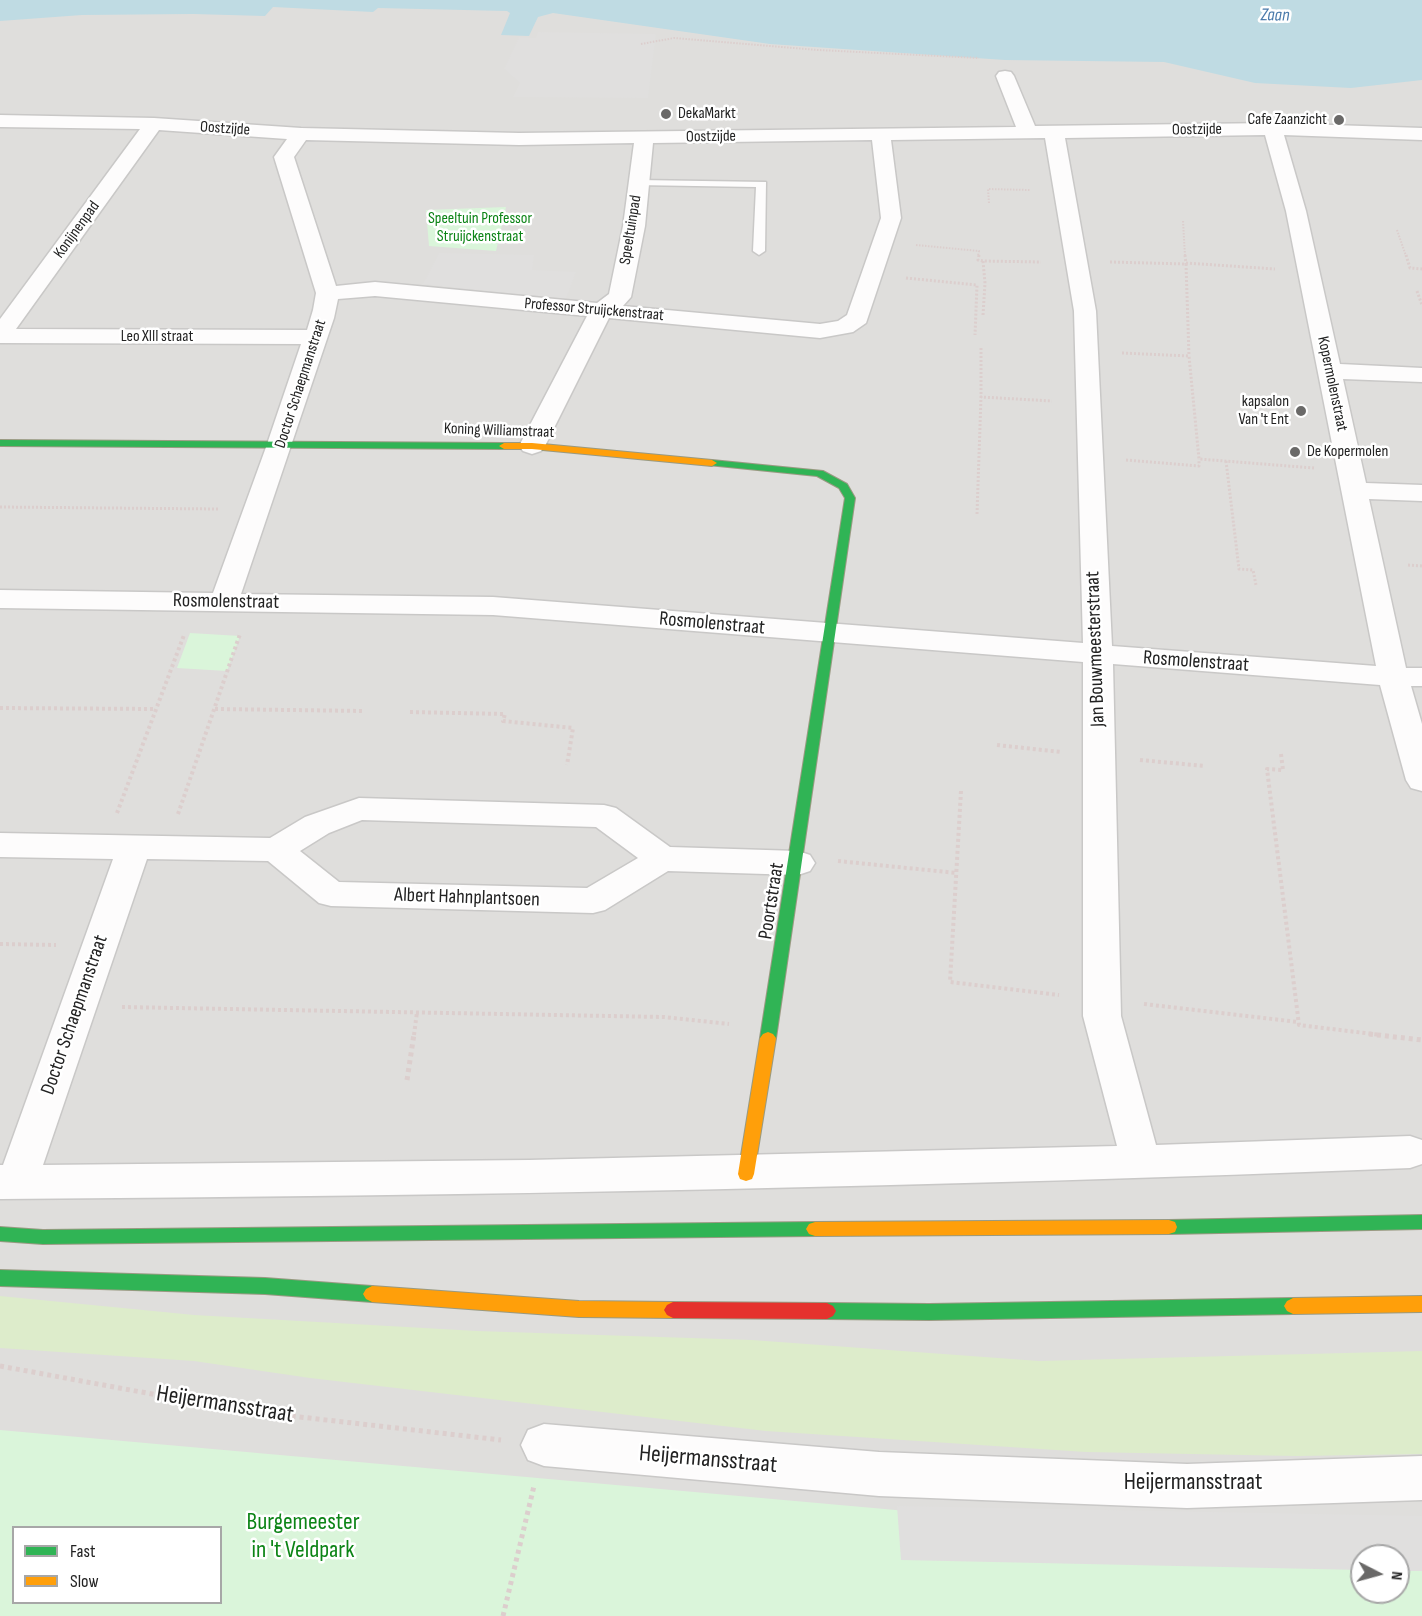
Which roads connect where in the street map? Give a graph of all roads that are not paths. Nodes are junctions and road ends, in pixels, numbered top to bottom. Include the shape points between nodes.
1 (1005, 76) road end
2 (0, 120) edge
3 (154, 124) junction
4 (1273, 129) junction
5 (1028, 132) junction
6 (1054, 132) junction
7 (880, 133) junction
8 (301, 134) junction
9 (1422, 134) edge
10 (644, 138) junction
11 (639, 183) junction
12 (759, 251) dead end
13 (327, 292) junction
14 (601, 311) junction
15 (0, 336) edge
16 (314, 338) junction
17 (1329, 370) junction
18 (1422, 375) edge
19 (0, 443) edge
20 (282, 445) junction
21 (532, 446) junction
22 (1352, 481) junction
23 (1422, 493) edge
24 (0, 599) edge
25 (224, 602) junction
26 (831, 633) junction
27 (1098, 654) junction
28 (1408, 677) edge
29 (1422, 780) edge
30 (0, 844) edge
31 (134, 848) junction
32 (276, 850) junction
33 (662, 859) junction
34 (798, 860) junction
35 (1410, 1152) dead end
36 (1141, 1163) junction
37 (746, 1174) junction
38 (8, 1182) edge
39 (1422, 1222) edge
40 (0, 1234) edge
41 (0, 1278) edge
42 (1422, 1304) edge
43 (544, 1445) road end
44 (1422, 1478) edge

1 - 5 street
2 - 3 street, Oostzijde
3 - 8 street, Oostzijde
3 - 15 street, Konijnenpad
4 - 6 street, Oostzijde
4 - 9 street, Oostzijde
4 - 17 street, Kopermolenstraat via 1296,211
5 - 6 street, Oostzijde
5 - 7 street, Oostzijde
6 - 27 street, Jan Bouwmeesterstraat via 1084,311
7 - 10 street, Oostzijde
7 - 14 street, Professor Struijckenstraat via 891,218 858,318 845,327 820,331
8 - 10 street, Oostzijde
8 - 13 street, Doctor Schaepmanstraat via 284,157
10 - 11 street, Speeltuinpad
11 - 12 lane via 762,184
11 - 14 street, Speeltuinpad via 620,297
13 - 14 street, Professor Struijckenstraat via 375,289
13 - 16 street, Doctor Schaepmanstraat via 327,309
14 - 21 street, Speeltuinpad
15 - 16 street, Leo XIII straat
16 - 20 street, Doctor Schaepmanstraat
17 - 18 street
17 - 22 street, Kopermolenstraat
19 - 20 main road, Koning Williamstraat
20 - 21 main road, Koning Williamstraat
20 - 25 street, Doctor Schaepmanstraat
21 - 26 main road, Koning Williamstraat via 819,473 843,486 850,498
22 - 23 street
22 - 28 street, Kopermolenstraat
24 - 25 street, Rosmolenstraat
25 - 26 street, Rosmolenstraat via 493,606
26 - 27 street, Rosmolenstraat
26 - 34 main road, Poortstraat
27 - 28 street, Rosmolenstraat
27 - 36 street, Jan Bouwmeesterstraat via 1102,1016
28 - 29 street, Kopermolenstraat
30 - 31 street
31 - 32 street
31 - 38 street, Doctor Schaepmanstraat via 79,1006
32 - 33 street via 317,825 358,809 604,816
32 - 33 street, Albert Hahnplantsoen via 332,894 593,901
33 - 34 street
34 - 37 main road, Poortstraat
35 - 36 street
36 - 37 street
37 - 38 street
39 - 40 main road via 1073,1229 43,1237
41 - 42 main road via 264,1286 579,1309 928,1312
43 - 44 street, Heijermansstraat via 879,1474 1187,1486

